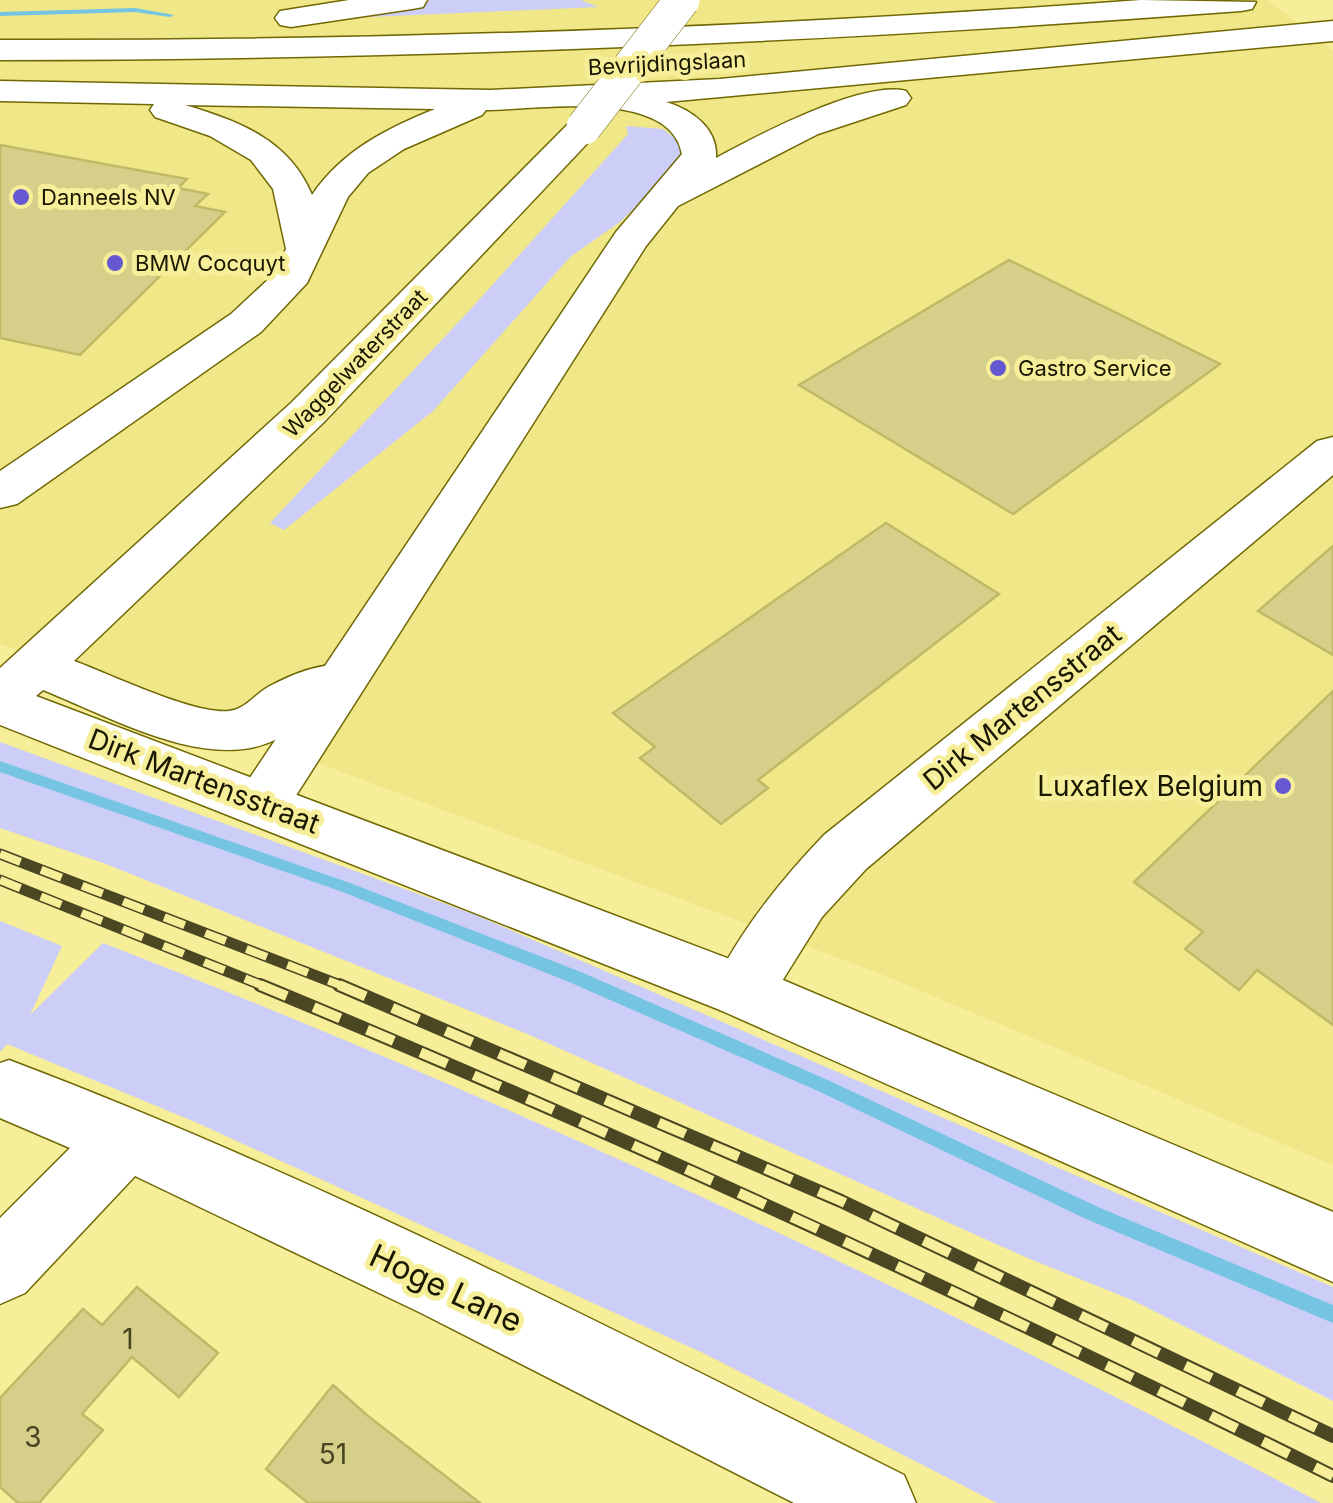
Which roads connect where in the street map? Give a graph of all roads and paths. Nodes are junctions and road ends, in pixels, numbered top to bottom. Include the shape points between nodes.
1 (412, 0) edge
2 (941, 0) edge
3 (1264, 0) edge
4 (680, 6) edge
5 (1333, 21) edge
6 (108, 30) junction
7 (1333, 31) edge
8 (0, 32) edge
9 (1169, 45) junction
10 (0, 50) edge
11 (0, 77) edge
12 (0, 91) edge
13 (50, 93) junction
14 (491, 100) junction
15 (592, 111) junction
16 (666, 200) junction
17 (305, 247) junction
18 (1333, 451) edge
19 (0, 493) edge
20 (338, 680) junction
21 (12, 690) edge
22 (261, 803) junction
23 (742, 991) junction
24 (8, 1090) dead end
25 (126, 1138) junction
26 (1333, 1247) edge
27 (0, 1268) edge
28 (876, 1503) edge

1 - 6 main road via 314,16
2 - 4 main road
3 - 10 main road, Bevrijdingslaan via 661,37
4 - 6 main road via 394,24
4 - 15 main road, Waggelwaterstraat, bridge
5 - 11 main road, Bevrijdingslaan via 622,65 252,78
6 - 8 main road
7 - 9 main road
9 - 15 main road via 720,90
9 - 16 main road via 860,106 774,138
12 - 13 main road
13 - 14 main road
13 - 17 main road via 165,110 246,138 277,162 295,190
14 - 15 main road
14 - 17 main road via 400,139 357,166 328,197
15 - 16 main road via 653,108 684,122 699,138 700,156
15 - 21 main road, Waggelwaterstraat via 308,412
16 - 20 main road via 630,240
17 - 19 main road via 276,297 246,323
18 - 23 main road, Dirk Martensstraat via 845,852 801,899
20 - 21 main road via 284,702 259,724 226,732
20 - 22 main road
21 - 22 main road, Dirk Martensstraat
22 - 23 main road, Dirk Martensstraat
23 - 26 main road, Dirk Martensstraat
24 - 25 main road, Hoge Lane
25 - 27 main road
25 - 28 main road, Hoge Lane via 511,1318

